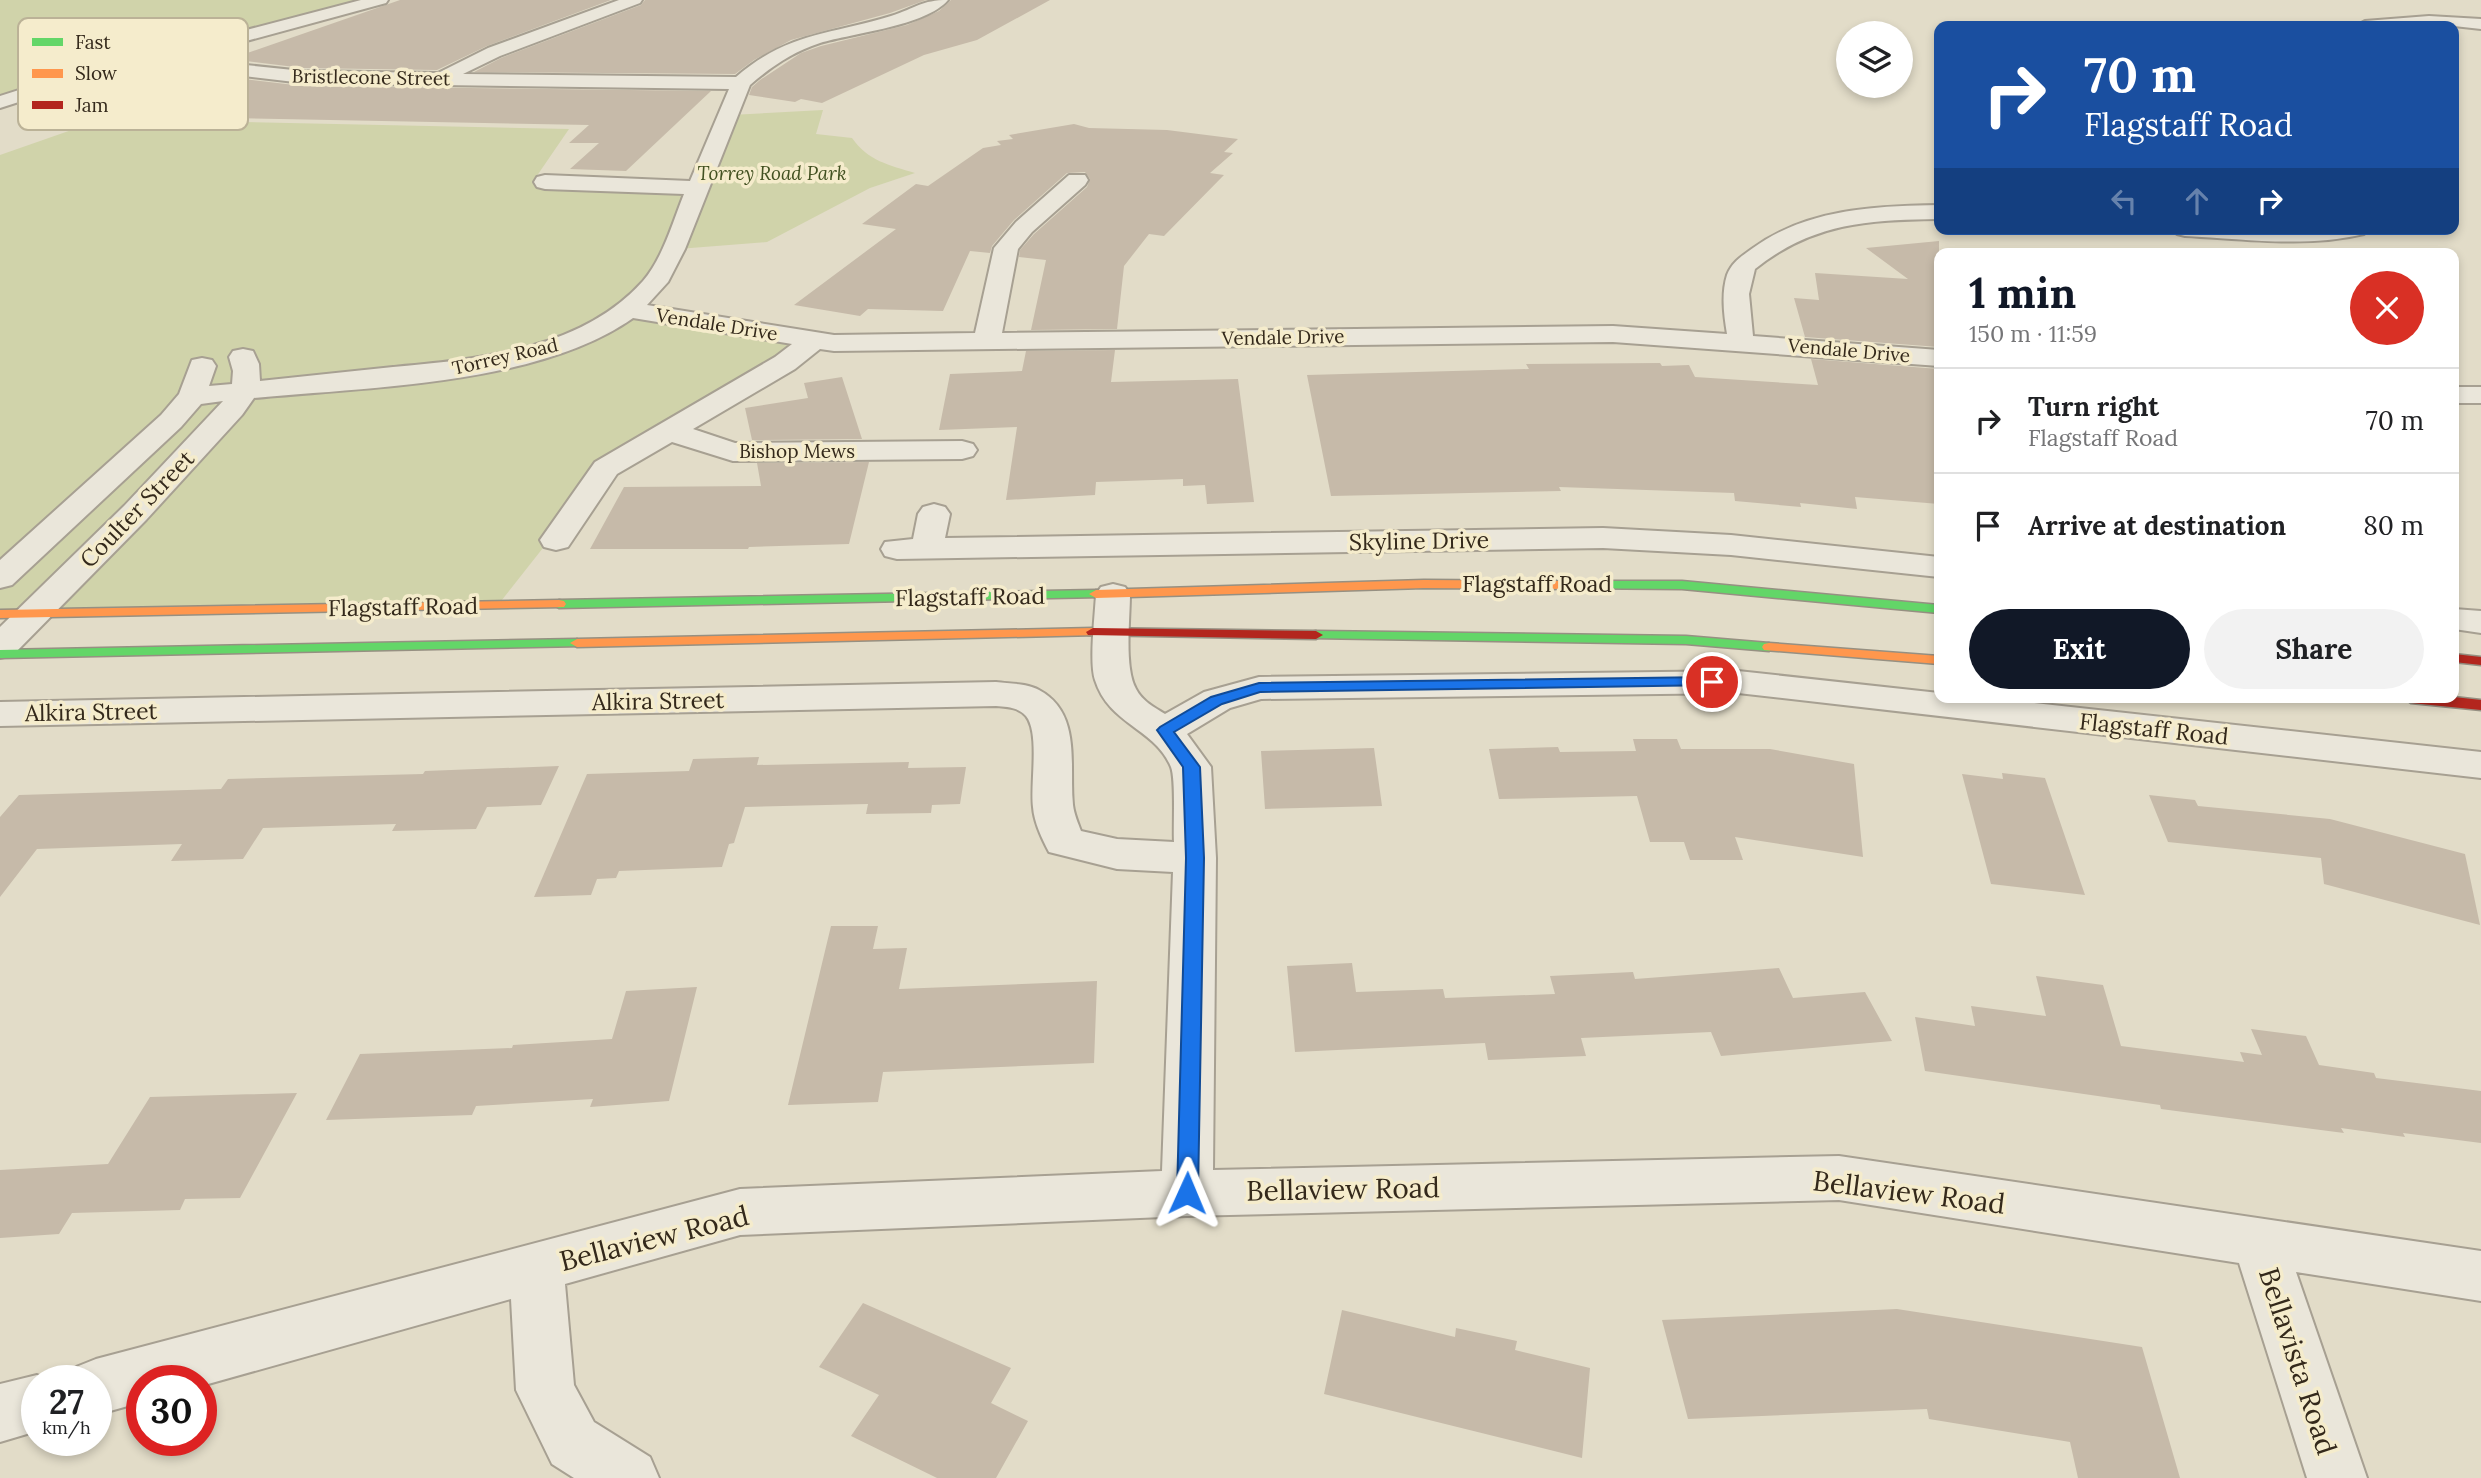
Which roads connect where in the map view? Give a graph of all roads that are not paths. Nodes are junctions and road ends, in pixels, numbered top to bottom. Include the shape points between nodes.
1 (380, 0) edge
2 (634, 0) edge
3 (940, 0) edge
4 (2459, 23) edge
5 (2481, 24) edge
6 (248, 35) edge
7 (248, 72) edge
8 (439, 79) junction
9 (740, 83) junction
10 (18, 96) edge
11 (0, 102) edge
12 (1077, 180) dead end
13 (545, 182) dead end
14 (696, 188) junction
15 (1934, 212) edge
16 (628, 310) junction
17 (814, 340) junction
18 (987, 340) junction
19 (1741, 342) junction
20 (243, 357) dead end
21 (1934, 358) edge
22 (202, 366) dead end
23 (243, 392) junction
24 (2481, 395) edge
25 (192, 396) junction
26 (2459, 396) edge
27 (671, 432) junction
28 (961, 450) dead end
29 (926, 451) junction
30 (918, 482) dead end
31 (934, 514) dead end
32 (556, 540) dead end
33 (1934, 566) edge
34 (0, 578) edge
35 (1113, 594) junction
36 (1934, 609) edge
37 (35, 613) junction
38 (0, 614) edge
39 (2459, 619) edge
40 (2481, 621) edge
41 (1111, 632) junction
42 (0, 647) edge
43 (0, 654) edge
44 (2459, 659) edge
45 (1934, 660) edge
46 (2481, 661) edge
47 (2459, 703) edge
48 (2481, 705) edge
49 (0, 714) edge
50 (1165, 730) junction
51 (2481, 765) edge
52 (1195, 858) junction
53 (1187, 1193) junction
54 (2259, 1243) junction
55 (537, 1268) junction
56 (2481, 1276) edge
57 (112, 1383) edge
58 (21, 1407) edge
59 (0, 1413) edge
60 (629, 1478) edge
61 (2337, 1478) edge

1 - 6 street
2 - 8 street via 494,52
3 - 9 street, Torrey Road via 898,19 789,47 762,62
4 - 5 street
7 - 8 street, Bristlecone Street
8 - 9 street, Bristlecone Street
9 - 14 street, Torrey Road
10 - 11 street
12 - 18 street via 1006,248
13 - 14 street
14 - 16 street, Torrey Road via 656,282
15 - 19 street via 1884,213 1818,224 1776,239 1743,268 1735,305
16 - 17 street, Vendale Drive
16 - 23 street, Torrey Road via 602,328 547,350 469,368
17 - 18 street, Vendale Drive
17 - 27 street via 785,363
18 - 19 street, Vendale Drive via 1613,334
19 - 21 street, Vendale Drive
20 - 23 street via 247,368
22 - 25 street, Coulter Street
23 - 25 street, Torrey Road
23 - 37 street, Coulter Street via 199,445
24 - 26 street
25 - 34 street, Coulter Street via 171,421
27 - 29 street, Bishop Mews via 733,452
27 - 32 street via 606,468
28 - 29 street, Bishop Mews
29 - 30 street
31 - 33 street, Skyline Drive via 912,549 1603,538 1731,545
35 - 36 main road, Flagstaff Road via 1424,584 1682,585
35 - 37 main road, Flagstaff Road
35 - 41 street
37 - 38 main road, Flagstaff Road
37 - 42 street, Coulter Street
39 - 40 street
41 - 43 main road, Flagstaff Road
41 - 45 main road, Flagstaff Road via 1686,640
41 - 50 street via 1112,677 1120,696 1135,712
44 - 46 main road
47 - 48 main road
49 - 52 street, Alkira Street via 1025,697 1045,712 1052,740 1053,808 1064,842 1117,855
50 - 51 street, Flagstaff Road via 1217,700 1259,688 1738,682
50 - 52 street via 1191,767
52 - 53 street
53 - 54 street, Bellaview Road via 1839,1178
53 - 55 street, Bellaview Road via 740,1212
54 - 56 street, Bellaview Road
54 - 61 street, Bellavista Road
55 - 57 street, Bellaview Road
55 - 60 street via 545,1390 573,1443
58 - 59 street

